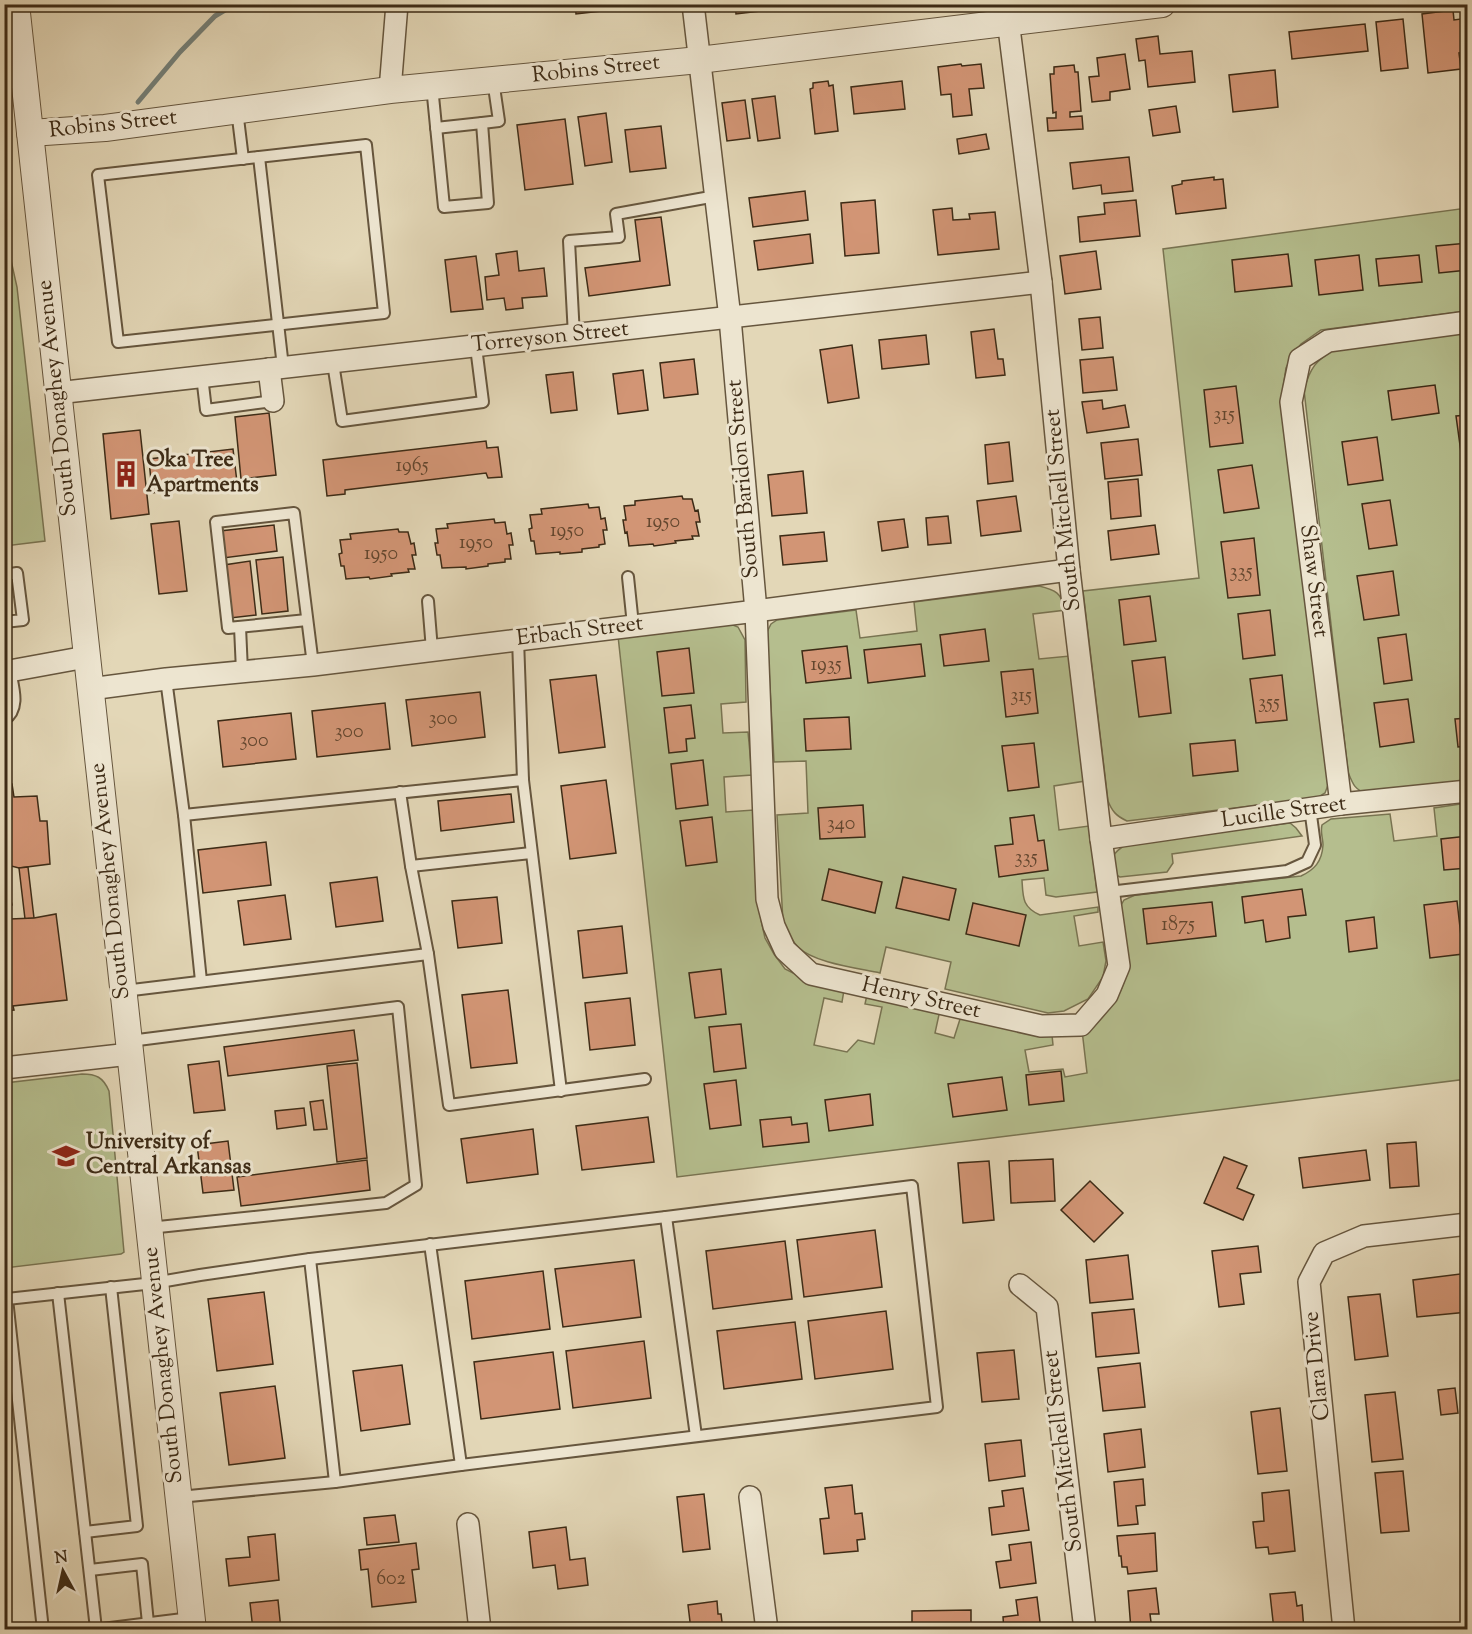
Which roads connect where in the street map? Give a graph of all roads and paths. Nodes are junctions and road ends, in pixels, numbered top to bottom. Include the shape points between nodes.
1 (16, 4) edge
2 (397, 4) edge
3 (693, 4) edge
4 (1162, 4) edge
5 (1007, 14) edge
6 (699, 60) junction
7 (493, 80) junction
8 (432, 86) junction
9 (390, 90) junction
10 (237, 110) junction
11 (482, 123) junction
12 (436, 128) junction
13 (30, 133) junction
14 (259, 157) junction
15 (243, 159) junction
16 (716, 196) junction
17 (1041, 282) junction
18 (730, 318) junction
19 (1467, 322) edge
20 (278, 324) junction
21 (574, 336) junction
22 (477, 347) junction
23 (333, 363) junction
24 (276, 368) junction
25 (202, 376) junction
26 (57, 393) junction
27 (273, 401) joint
28 (1069, 570) junction
29 (4, 574) edge
30 (628, 577) dead end
31 (428, 601) dead end
32 (756, 611) junction
33 (307, 620) junction
34 (4, 622) edge
35 (633, 625) junction
36 (240, 627) junction
37 (518, 639) junction
38 (432, 650) junction
39 (86, 657) junction
40 (313, 665) junction
41 (8, 671) edge
42 (242, 671) junction
43 (166, 679) junction
44 (90, 689) junction
45 (4, 720) edge
46 (523, 780) junction
47 (1467, 791) edge
48 (400, 792) junction
49 (1341, 804) junction
50 (1310, 808) junction
51 (184, 815) junction
52 (1101, 839) junction
53 (531, 853) junction
54 (411, 866) junction
55 (1109, 892) junction
56 (767, 899) joint
57 (428, 954) junction
58 (201, 981) junction
59 (123, 992) junction
60 (1107, 995) joint
61 (130, 1047) junction
62 (4, 1068) edge
63 (645, 1079) dead end
64 (561, 1091) junction
65 (666, 1217) junction
66 (1467, 1224) edge
67 (149, 1228) junction
68 (430, 1244) junction
69 (310, 1259) junction
70 (154, 1283) junction
71 (1020, 1285) dead end
72 (111, 1287) junction
73 (58, 1293) junction
74 (696, 1436) junction
75 (460, 1465) junction
76 (335, 1482) junction
77 (178, 1497) junction
78 (750, 1497) dead end
79 (468, 1524) dead end
80 (86, 1532) junction
81 (90, 1570) junction
82 (148, 1623) junction
83 (192, 1624) edge
84 (43, 1629) edge
85 (95, 1629) edge
86 (480, 1629) edge
87 (767, 1629) edge
88 (1085, 1629) edge
89 (1344, 1629) edge

1 - 13 street, South Donaghey Avenue
2 - 9 street
3 - 6 street, South Baridon Street
4 - 5 street, Robins Street
5 - 6 street, Robins Street
5 - 17 street, South Mitchell Street
6 - 7 street, Robins Street
6 - 16 street, South Baridon Street
7 - 8 street, Robins Street
7 - 11 lane via 499,121
8 - 9 street, Robins Street
8 - 12 lane
9 - 10 street, Robins Street
10 - 13 street, Robins Street via 105,128
10 - 15 lane
11 - 12 lane
11 - 12 lane via 488,203 444,207
13 - 26 street, South Donaghey Avenue
14 - 15 lane
14 - 20 lane
14 - 20 lane via 366,145 384,313
15 - 20 lane via 98,175 118,342
16 - 18 street, South Baridon Street
16 - 21 lane via 616,214 619,237 569,241
17 - 18 street, Torreyson Street
17 - 28 street, South Mitchell Street
18 - 21 street, Torreyson Street
18 - 32 street, South Baridon Street
19 - 49 street, Shaw Street via 1328,342 1300,359 1291,402
20 - 24 lane
21 - 22 street, Torreyson Street
22 - 23 street, Torreyson Street
22 - 23 lane via 483,402 342,421
23 - 24 street, Torreyson Street
24 - 25 street, Torreyson Street
24 - 27 street
25 - 26 street, Torreyson Street
25 - 27 lane via 206,410
26 - 39 street, South Donaghey Avenue
28 - 32 street, Erbach Street
28 - 52 street, South Mitchell Street
29 - 34 lane via 17,573 23,620
30 - 35 lane
31 - 38 lane
32 - 35 street, Erbach Street
32 - 56 street, South Baridon Street
33 - 36 lane
33 - 36 lane via 294,513 216,522 228,628
33 - 40 lane
35 - 37 street, Erbach Street
36 - 42 lane
37 - 38 street, Erbach Street
37 - 46 lane
38 - 40 street, Erbach Street
39 - 41 street
39 - 44 street, South Donaghey Avenue
40 - 42 street, Erbach Street
41 - 45 lane via 15,702 11,715
42 - 43 street, Erbach Street
43 - 44 street, Erbach Street
43 - 51 lane
44 - 59 street, South Donaghey Avenue
46 - 48 lane
46 - 53 lane
47 - 49 street, Lucille Street
48 - 51 lane
48 - 54 lane
49 - 50 street, Lucille Street
50 - 52 street, Lucille Street
50 - 55 lane via 1315,845 1307,862 1287,871
51 - 58 lane
52 - 55 street, South Mitchell Street
53 - 54 lane
53 - 64 lane
54 - 57 lane
55 - 60 street, South Mitchell Street via 1119,966
56 - 60 street, Henry Street via 785,950 811,974 1041,1026 1080,1025
57 - 58 lane
57 - 64 lane via 449,1105
58 - 59 lane
59 - 61 street, South Donaghey Avenue
61 - 62 street
61 - 67 street, South Donaghey Avenue
61 - 67 lane via 398,1007 416,1185 386,1203
63 - 64 lane
65 - 68 lane
65 - 74 lane
65 - 74 lane via 912,1186 937,1407
66 - 89 street, Clara Drive via 1364,1236 1324,1253 1309,1282
67 - 70 street, South Donaghey Avenue
68 - 69 lane
68 - 75 lane
69 - 70 lane
69 - 76 lane
70 - 72 lane
70 - 77 street, South Donaghey Avenue
71 - 88 street, South Mitchell Street via 1047,1307
72 - 73 lane
72 - 80 lane via 137,1526
73 - 80 lane
73 - 84 lane via 7,1299
74 - 75 lane
75 - 76 lane
76 - 77 lane
77 - 83 street, South Donaghey Avenue
78 - 87 street
79 - 86 street
80 - 81 lane
81 - 82 lane via 142,1564
81 - 85 lane
82 - 83 lane
82 - 85 lane

